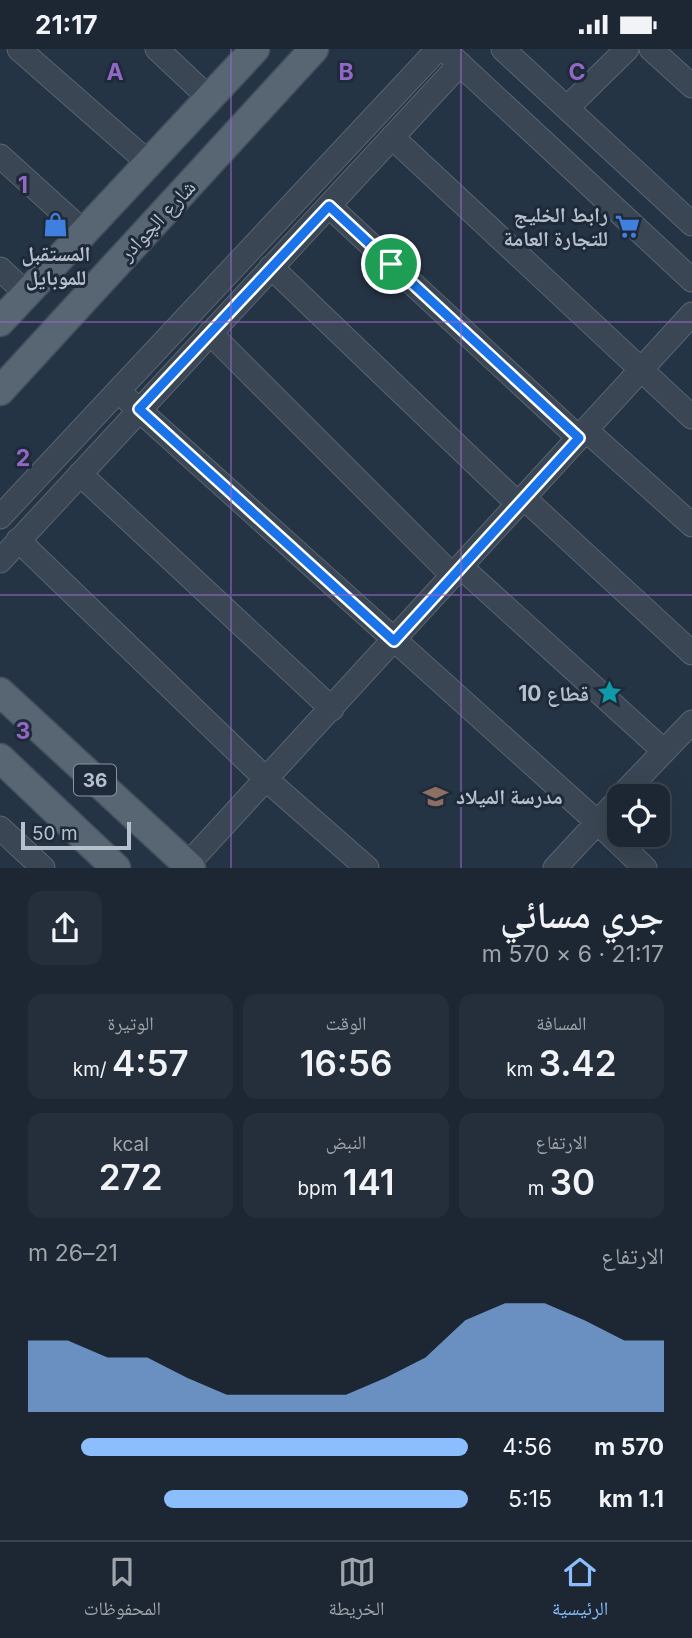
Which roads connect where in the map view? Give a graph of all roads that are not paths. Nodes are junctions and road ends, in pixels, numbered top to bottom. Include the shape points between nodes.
1 (19, 49) edge
2 (157, 49) edge
3 (255, 49) edge
4 (314, 49) edge
5 (438, 49) edge
6 (503, 49) edge
7 (627, 49) edge
8 (651, 49) edge
9 (452, 56) edge
10 (692, 86) edge
11 (209, 98) junction
12 (567, 108) junction
13 (392, 137) junction
14 (0, 156) edge
15 (150, 164) junction
16 (329, 206) junction
17 (692, 224) edge
18 (85, 233) junction
19 (271, 267) junction
20 (0, 269) edge
21 (692, 280) edge
22 (27, 294) junction
23 (692, 314) edge
24 (0, 322) edge
25 (210, 333) junction
26 (641, 370) junction
27 (0, 391) edge
28 (118, 391) junction
29 (139, 409) junction
30 (692, 417) edge
31 (582, 434) junction
32 (80, 474) junction
33 (521, 501) junction
34 (0, 517) edge
35 (692, 525) edge
36 (18, 540) junction
37 (0, 561) edge
38 (457, 571) junction
39 (394, 641) junction
40 (692, 653) edge
41 (0, 692) edge
42 (332, 709) junction
43 (692, 722) edge
44 (664, 751) junction
45 (0, 758) edge
46 (267, 780) junction
47 (632, 784) edge
48 (607, 811) edge
49 (597, 822) junction
50 (0, 828) edge
51 (189, 866) edge
52 (43, 868) edge
53 (116, 868) edge
54 (368, 868) edge
55 (555, 868) edge
56 (645, 868) edge

1 - 15 street
2 - 11 street
3 - 11 main road, شارع الچوادر
4 - 27 main road, شارع الچوادر
5 - 28 street
6 - 12 street
7 - 12 street
8 - 10 street
9 - 13 street
9 - 21 street
11 - 15 main road, شارع الچوادر
12 - 17 street
13 - 16 street
13 - 26 street
14 - 18 street
15 - 18 main road, شارع الچوادر
16 - 19 street
16 - 31 street
18 - 22 main road, شارع الچوادر
19 - 25 street
19 - 33 street
20 - 22 street
22 - 24 main road, شارع الچوادر
23 - 26 street
25 - 29 street
25 - 38 street
26 - 30 street
26 - 31 street
28 - 29 street
28 - 34 street
29 - 32 street
29 - 39 street
31 - 33 street
31 - 35 street
32 - 36 street
32 - 42 street
33 - 38 street
33 - 40 street
36 - 37 street
36 - 46 street
38 - 39 street
38 - 44 street
39 - 42 street
39 - 49 street
41 - 51 main road, 36
42 - 46 street
43 - 44 street
44 - 47 street
45 - 53 main road, 36
46 - 51 street
46 - 54 street
48 - 49 street
49 - 55 street
49 - 56 street
50 - 52 street

